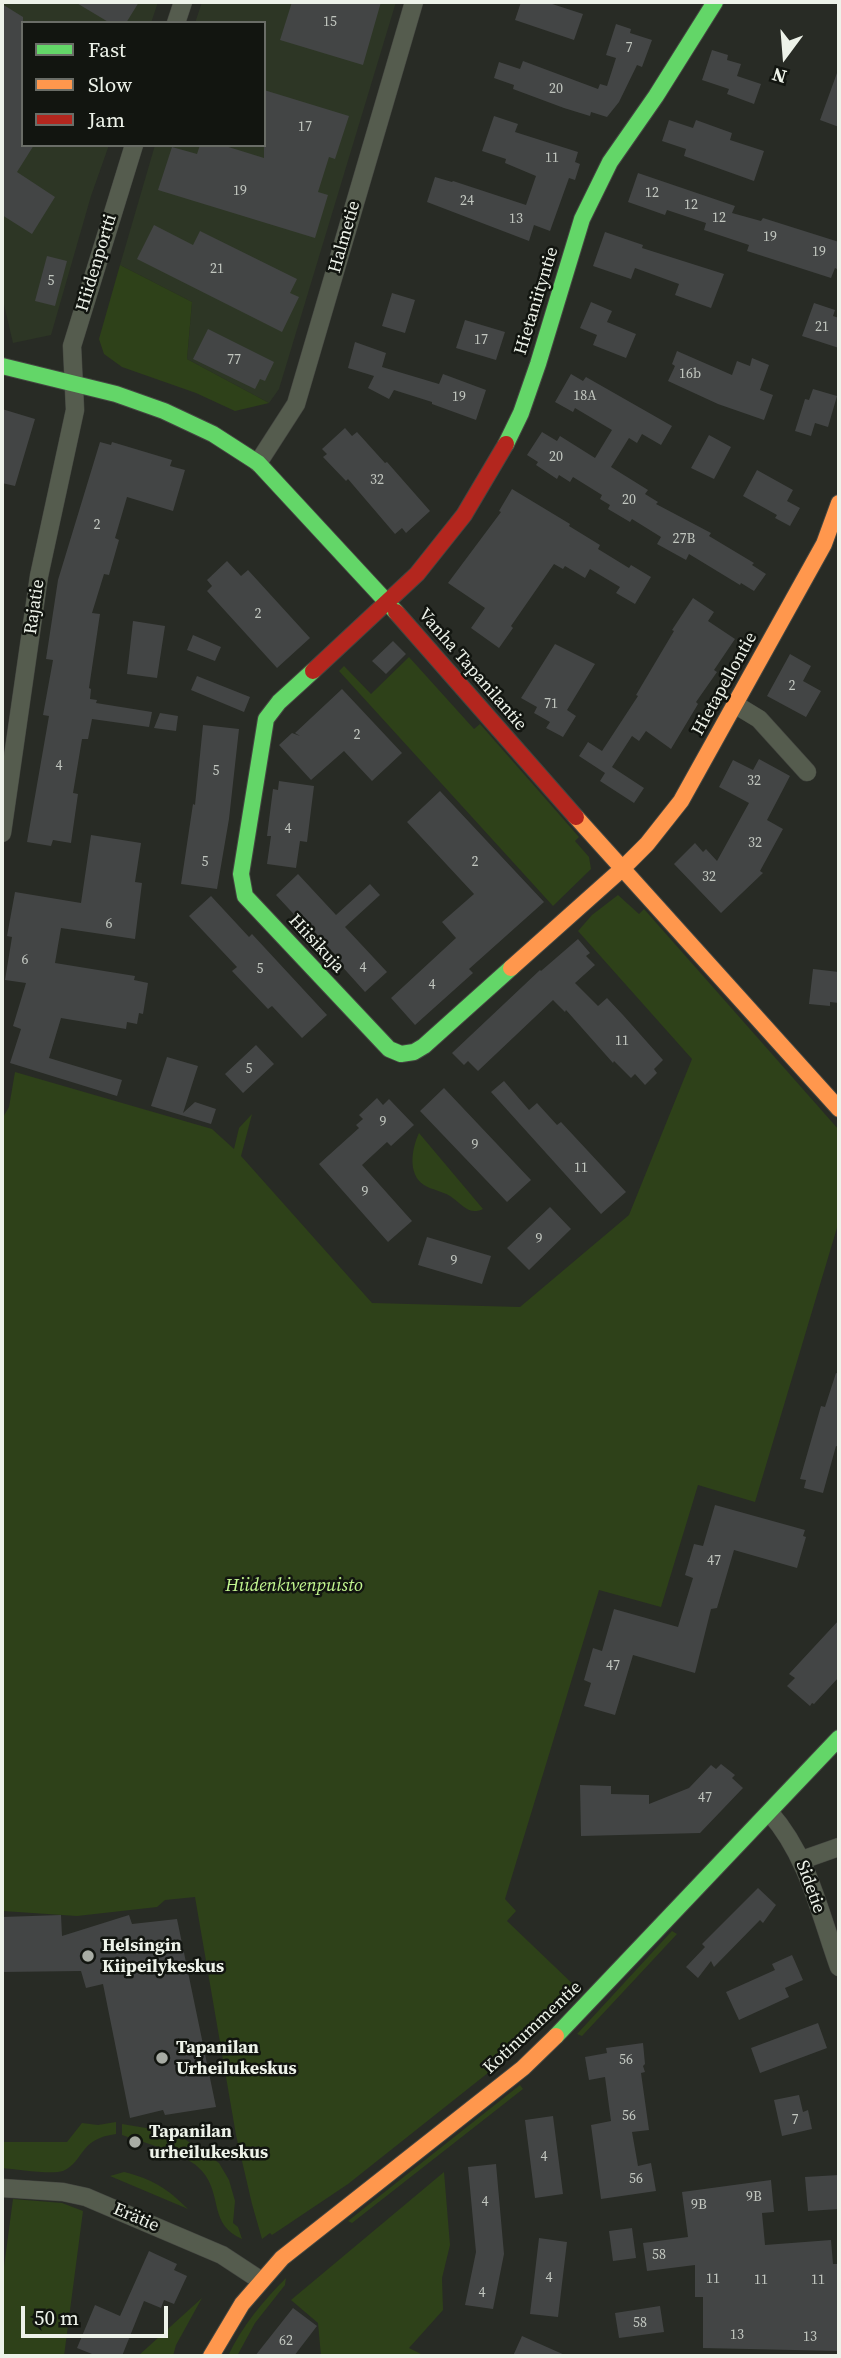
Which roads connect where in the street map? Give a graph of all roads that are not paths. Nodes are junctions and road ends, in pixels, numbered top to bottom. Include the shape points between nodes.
1 (183, 2) edge
2 (414, 2) edge
3 (715, 2) edge
4 (177, 21) edge
5 (133, 147) edge
6 (2, 366) edge
7 (74, 383) junction
8 (258, 463) junction
9 (839, 503) edge
10 (386, 602) junction
11 (736, 705) junction
12 (807, 772) dead end
13 (2, 833) edge
14 (622, 869) junction
15 (839, 1109) edge
16 (839, 1738) edge
17 (769, 1813) junction
18 (839, 1847) edge
19 (802, 1860) junction
20 (839, 1967) edge
21 (2, 2188) edge
22 (260, 2280) junction
23 (211, 2356) edge

1 - 4 street
2 - 8 street, Halmetie via 296,404
3 - 10 street, Hietaniityntie via 594,190 534,375 500,458 432,557
5 - 7 street, Hiidenportti via 72,346
6 - 7 street, Vanha Tapanilantie
7 - 8 street, Vanha Tapanilantie via 164,411 214,434
7 - 13 street, Rajatie via 75,410 39,576
8 - 10 street, Vanha Tapanilantie
9 - 11 street, Hietapellontie via 824,544
10 - 14 street, Vanha Tapanilantie
10 - 14 street, Hiisikuja via 266,719 241,874 250,901 352,1012 389,1049 401,1054 424,1046
11 - 12 street via 759,719
11 - 14 street, Hietapellontie via 681,801
14 - 15 street, Vanha Tapanilantie
16 - 17 street, Kotinummentie
17 - 19 street, Sidetie
17 - 22 street, Kotinummentie via 523,2068 292,2249
18 - 19 street
19 - 20 street, Sidetie
21 - 22 street, Erätie via 86,2197 222,2255
22 - 23 street, Kotinummentie via 233,2315

